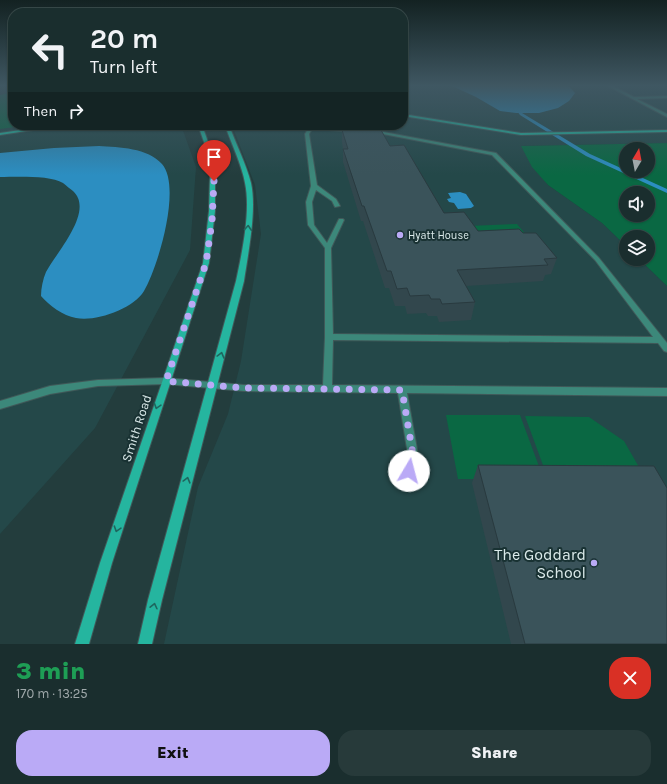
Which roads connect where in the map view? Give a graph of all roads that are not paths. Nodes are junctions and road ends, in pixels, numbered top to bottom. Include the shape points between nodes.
1 (408, 116) edge
2 (28, 130) edge
3 (201, 130) edge
4 (229, 130) edge
5 (309, 130) edge
6 (351, 130) edge
7 (667, 131) edge
8 (0, 134) edge
9 (314, 186) junction
10 (337, 206) dead end
11 (341, 220) dead end
12 (328, 248) junction
13 (329, 337) junction
14 (660, 340) junction
15 (667, 349) edge
16 (166, 381) junction
17 (212, 386) junction
18 (327, 389) junction
19 (402, 390) junction
20 (667, 392) edge
21 (0, 405) edge
22 (409, 471) dead end
23 (82, 644) edge
24 (145, 644) edge

1 - 7 street via 507,133 538,135
2 - 8 street
3 - 16 street, Smith Road via 214,181 212,221 206,263
17 -> 4 street via 240,281 247,243 250,200 248,183
5 - 9 lane via 307,134
6 - 14 lane via 378,132 494,154 597,259
9 - 10 lane via 334,200
9 - 12 lane via 309,202 311,225
11 - 12 lane
12 - 13 lane
13 - 14 lane
13 - 18 lane
14 - 15 lane
16 - 17 lane
16 - 21 lane via 77,386 50,390
16 -> 23 street, Smith Road via 108,556
17 - 18 lane
24 -> 17 street
18 - 19 lane
19 - 20 lane
19 - 22 lane via 413,455

